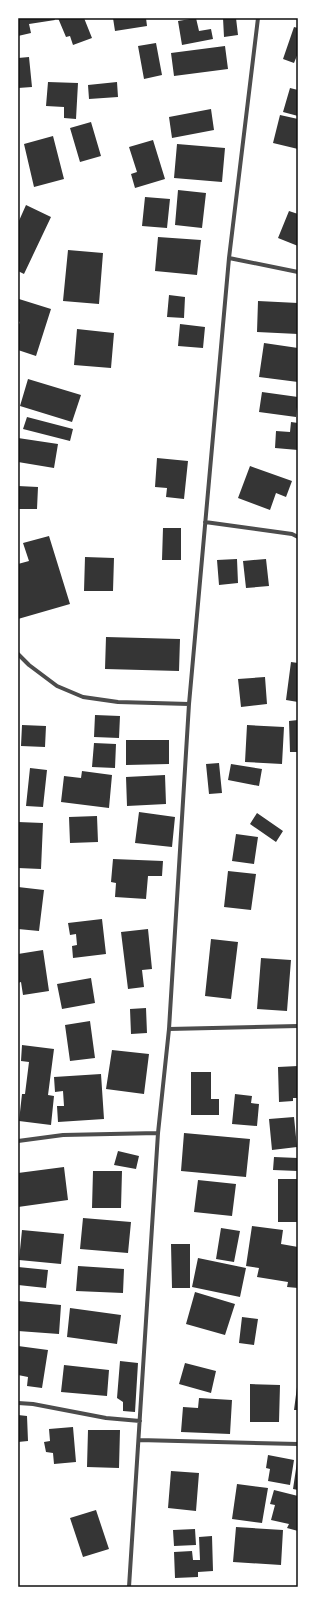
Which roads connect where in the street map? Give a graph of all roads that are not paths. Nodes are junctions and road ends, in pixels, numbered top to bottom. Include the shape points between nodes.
1 (258, 18) edge
2 (229, 258) junction
3 (298, 272) edge
4 (205, 522) junction
5 (298, 537) edge
6 (18, 654) edge
7 (189, 704) junction
8 (298, 1026) edge
9 (169, 1029) junction
10 (158, 1133) junction
11 (18, 1141) edge
12 (18, 1404) edge
13 (140, 1421) junction
14 (138, 1440) junction
15 (298, 1444) edge
16 (129, 1587) edge

1 - 2 street
2 - 3 street
2 - 4 street
4 - 5 street via 292,534
4 - 7 street
6 - 7 street via 57,686 83,697 118,702
7 - 9 street
8 - 9 street
9 - 10 street
10 - 11 street via 63,1135
10 - 13 street
12 - 13 street via 33,1404 106,1418
13 - 14 street
14 - 15 street
14 - 16 street

